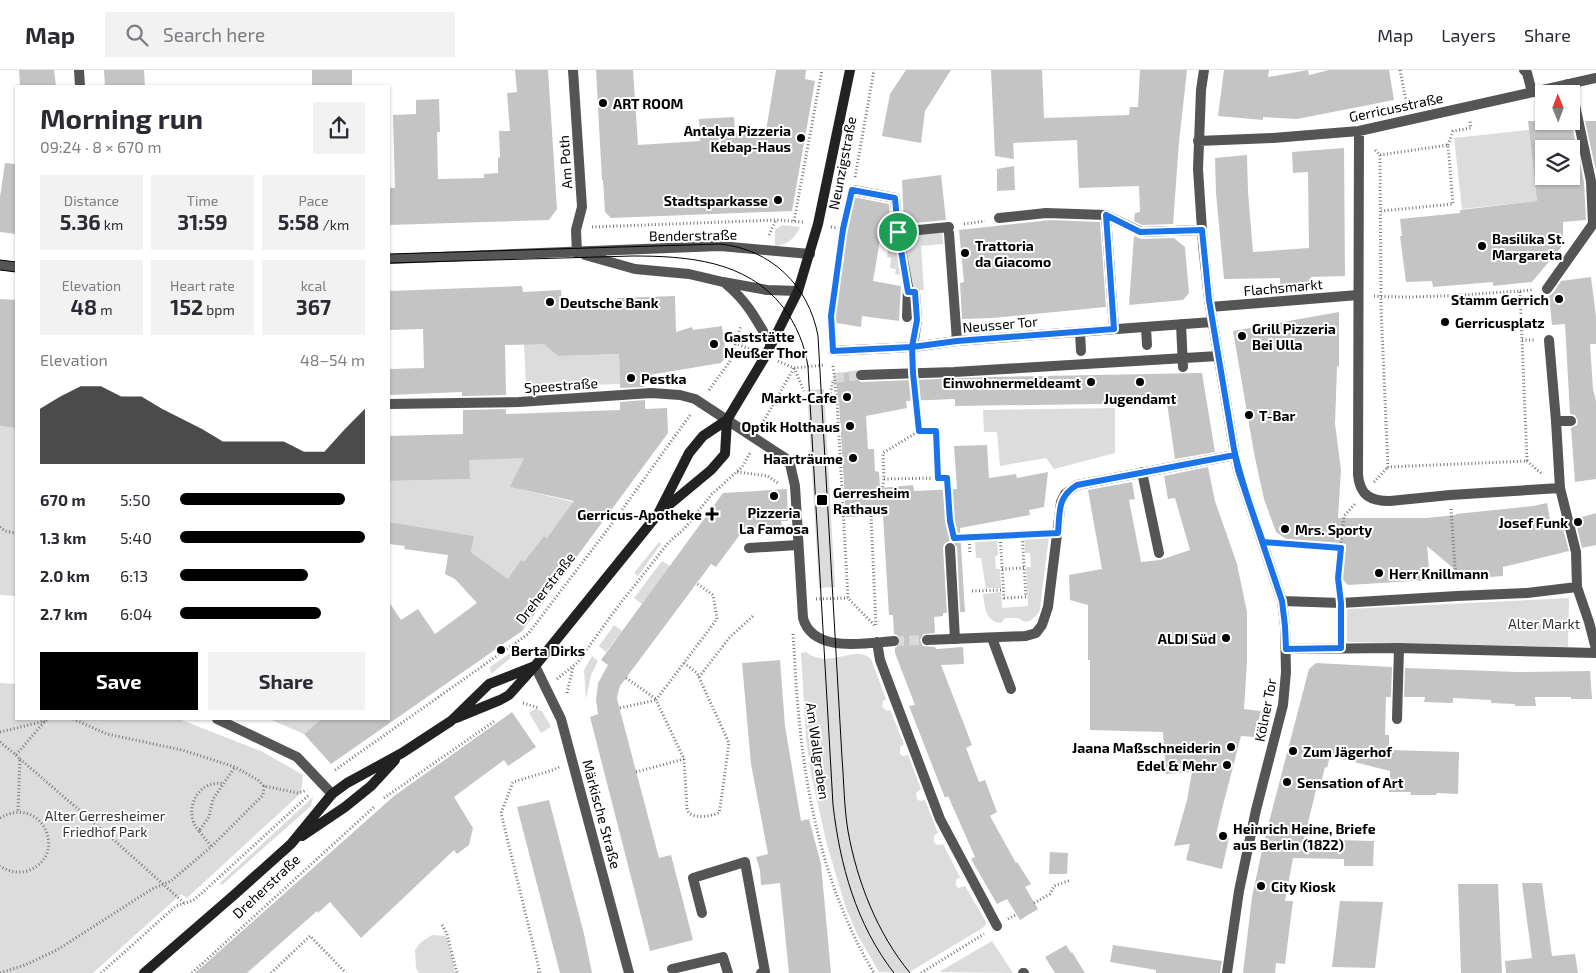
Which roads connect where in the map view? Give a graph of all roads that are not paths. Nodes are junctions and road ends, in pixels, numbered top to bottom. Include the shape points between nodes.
1 (79, 70) edge
2 (573, 70) edge
3 (850, 70) edge
4 (1204, 70) edge
5 (1524, 70) edge
6 (1596, 78) edge
7 (1568, 84) junction
8 (80, 85) edge
9 (1532, 92) junction
10 (1358, 131) junction
11 (1198, 141) junction
12 (852, 190) road end
13 (1106, 215) junction
14 (998, 218) road end
15 (1202, 230) junction
16 (898, 232) junction
17 (577, 252) junction
18 (810, 254) junction
19 (390, 259) edge
20 (0, 265) edge
21 (15, 267) edge
22 (723, 282) junction
23 (1547, 289) dead end
24 (798, 291) junction
25 (908, 292) junction
26 (1358, 295) junction
27 (1210, 307) junction
28 (1212, 322) junction
29 (1181, 324) junction
30 (1146, 327) junction
31 (1114, 329) junction
32 (1080, 332) junction
33 (1549, 340) dead end
34 (957, 341) junction
35 (771, 345) junction
36 (912, 347) junction
37 (833, 351) road end
38 (1147, 355) junction
39 (1218, 356) junction
40 (1081, 360) junction
41 (1182, 363) junction
42 (861, 375) tunnel mouth
43 (390, 404) edge
44 (727, 420) junction
45 (1556, 421) junction
46 (1571, 421) dead end
47 (1235, 455) junction
48 (1142, 472) junction
49 (1560, 488) junction
50 (658, 514) junction
51 (798, 545) junction
52 (749, 548) dead end
53 (950, 548) dead end
54 (1159, 552) dead end
55 (1577, 587) junction
56 (1282, 601) junction
57 (992, 638) junction
58 (955, 639) junction
59 (926, 640) tunnel mouth
60 (894, 641) tunnel mouth
61 (877, 642) junction
62 (1399, 648) junction
63 (1286, 649) junction
64 (1596, 651) edge
65 (535, 666) junction
66 (1011, 689) dead end
67 (1397, 719) dead end
68 (219, 720) edge
69 (451, 720) junction
70 (402, 753) junction
71 (332, 794) junction
72 (291, 844) junction
73 (702, 913) dead end
74 (997, 926) road end
75 (672, 970) dead end
76 (144, 973) edge
77 (629, 973) edge
78 (728, 973) edge
79 (760, 973) edge
80 (1227, 973) edge

1 - 8 street
2 - 17 street, Am Poth via 582,206 576,230
3 - 18 main road, Neunzigstraße
4 - 11 street, Kölner Tor
5 - 9 street
6 - 7 street, Gerricusstraße
7 - 9 street, Gerricusstraße
7 - 23 street via 1591,181 1593,224
9 - 10 street, Gerricusstraße
10 - 11 street, Gerricusstraße
10 - 26 street
11 - 15 street, Kölner Tor
12 - 16 street via 895,198
13 - 14 street via 1046,213
13 - 15 street via 1140,232
13 - 31 street
15 - 27 street, Kölner Tor
16 - 25 street
16 - 34 street via 952,228
17 - 18 street, Benderstraße via 720,246
17 - 19 street, Benderstraße
17 - 22 street, Benderstraße via 635,269 689,274
18 - 24 main road, Neunzigstraße
20 - 21 street
22 - 24 street, Benderstraße via 767,290
22 - 35 street, Benderstraße via 748,305
24 - 35 main road, Dreherstraße
25 - 36 street via 907,319
25 - 36 street via 915,292 917,320
26 - 27 street, Flachsmarkt
26 - 49 street via 1358,475 1364,494 1390,501
27 - 28 street, Kölner Tor
28 - 29 street, Neusser Tor
28 - 39 street, Kölner Tor
29 - 30 street, Neusser Tor
29 - 41 street
30 - 31 street, Neusser Tor
30 - 38 street
31 - 32 street, Neusser Tor
32 - 34 street, Neusser Tor
32 - 40 street
33 - 45 street
34 - 36 street, Neusser Tor
35 - 44 main road, Dreherstraße
36 - 37 street, Neusser Tor
38 - 40 street
38 - 41 street
39 - 41 street
39 - 47 street, Kölner Tor
40 - 42 street via 1040,371
43 - 44 street, Speestraße via 519,402 664,393 695,399
44 - 50 main road, Dreherstraße via 704,436 690,453
44 - 50 main road, Dreherstraße via 725,454 712,470
44 - 51 street via 786,458 790,464 795,486
45 - 46 street
45 - 49 street
47 - 48 street
47 - 56 street, Kölner Tor
48 - 54 street
48 - 57 street via 1077,485 1065,494 1061,502 1048,607 1042,625 1036,633 1026,636
49 - 55 street via 1576,552
50 - 65 main road, Dreherstraße
51 - 52 street
51 - 61 street via 803,618 810,632 835,643
53 - 58 street
55 - 56 street via 1527,594 1341,603
55 - 64 street
56 - 63 street, Kölner Tor
57 - 58 street
57 - 66 street
58 - 59 street
60 - 61 street
61 - 74 street via 880,660 940,819
62 - 63 street
62 - 64 street
62 - 67 street
63 - 80 street, Kölner Tor via 1283,705 1239,891
65 - 69 main road, Dreherstraße via 489,684
65 - 69 main road, Dreherstraße via 509,695
65 - 77 street, Märkische Straße via 561,719
68 - 71 street via 297,757
69 - 70 main road, Dreherstraße
70 - 71 main road, Dreherstraße via 347,782
70 - 72 main road, Dreherstraße via 371,786
71 - 72 main road, Dreherstraße
72 - 76 main road, Dreherstraße
73 - 79 street via 693,878 745,862 765,972
75 - 78 street via 723,957

